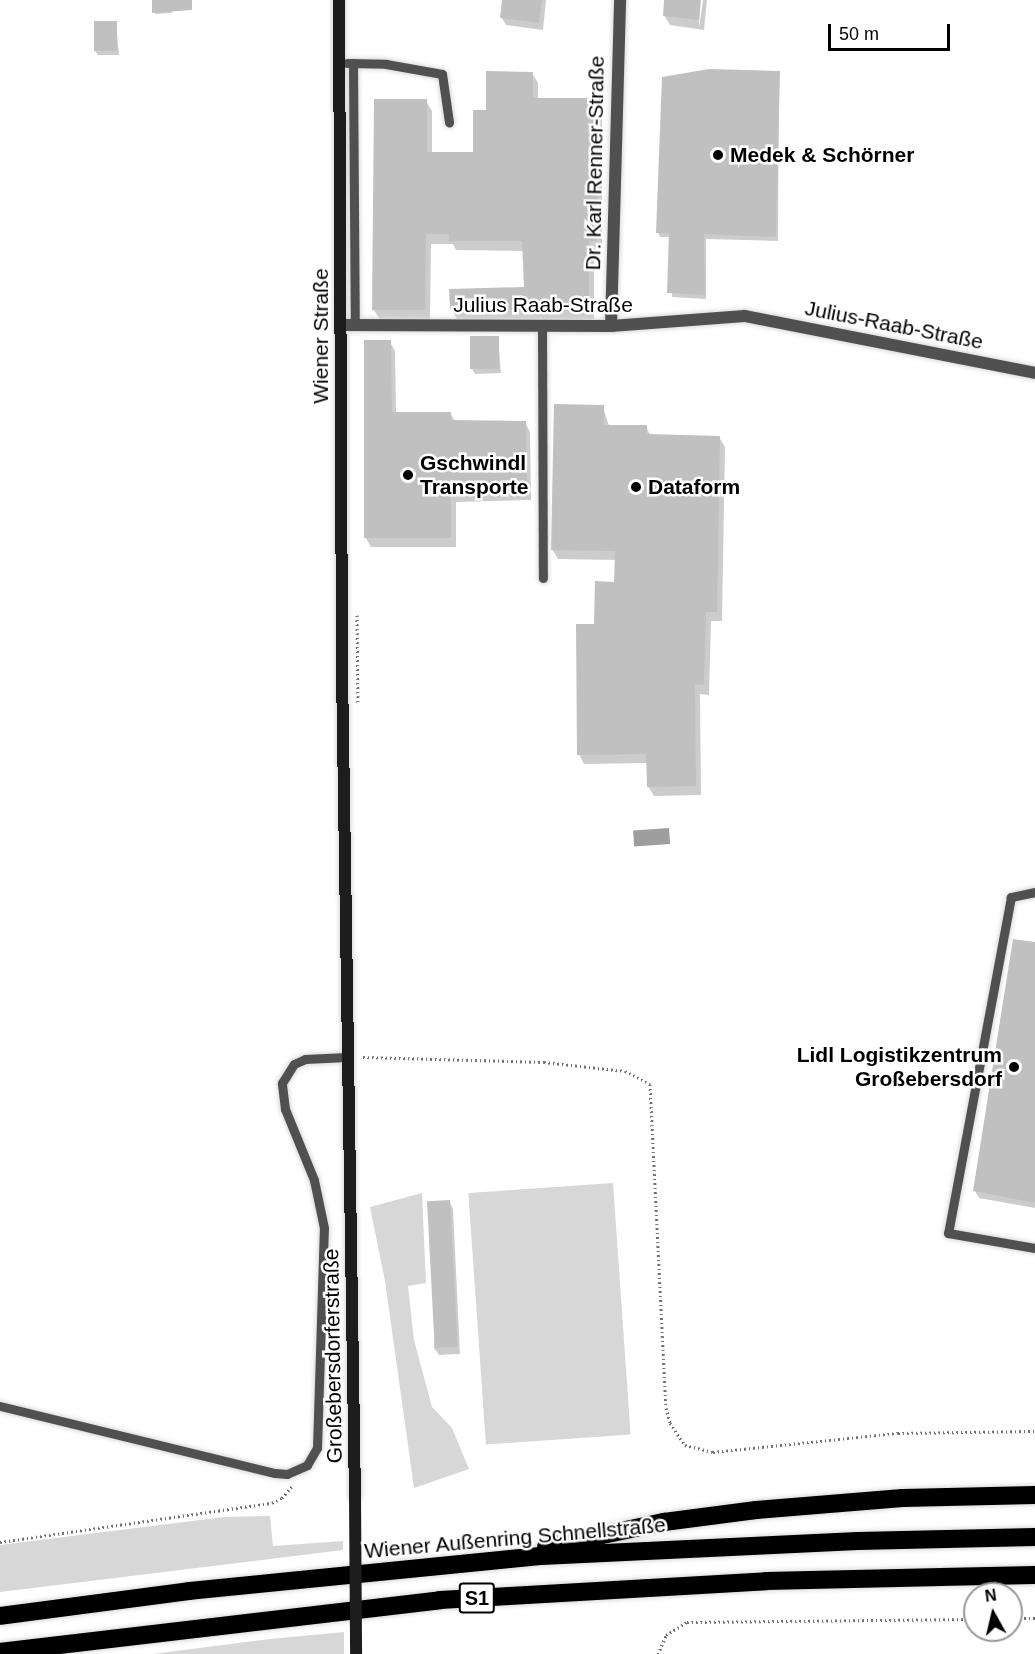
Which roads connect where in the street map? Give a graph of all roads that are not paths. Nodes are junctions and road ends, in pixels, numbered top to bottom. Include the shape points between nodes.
1 (339, 0) edge
2 (620, 0) edge
3 (339, 62) junction
4 (353, 63) junction
5 (449, 122) dead end
6 (745, 316) joint
7 (542, 324) junction
8 (341, 325) junction
9 (355, 325) junction
10 (611, 326) junction
11 (1035, 373) edge
12 (543, 578) dead end
13 (1035, 892) edge
14 (347, 1057) junction
15 (1035, 1248) edge
16 (0, 1406) edge
17 (1035, 1495) edge
18 (1035, 1537) edge
19 (481, 1562) junction
20 (1035, 1575) edge
21 (0, 1616) edge
22 (0, 1652) edge
23 (356, 1654) edge

1 - 3 street, Wiener Straße
2 - 10 street, Dr. Karl Renner-Straße
3 - 4 lane
3 - 8 street, Wiener Straße
4 - 5 lane via 442,74
4 - 9 lane
6 - 10 street, Julius Raab-Straße
6 - 11 street, Julius-Raab-Straße
7 - 9 street, Julius Raab-Straße
7 - 10 street, Julius Raab-Straße
7 - 12 lane
8 - 9 street, Julius Raab-Straße
8 - 14 street, Wiener Straße
13 - 15 lane via 1011,897 948,1233
14 - 16 lane via 305,1059 294,1064 282,1083 285,1109 314,1180 324,1228 316,1448 307,1465 297,1471 275,1473
14 - 23 street, Großebersdorferstraße, bridge
17 - 19 highway via 868,1500 715,1515 625,1529
18 - 19 highway, Wiener Außenring Schnellstraße / S1 via 687,1548
19 - 21 highway, Wiener Außenring Schnellstraße / S1 via 189,1590
20 - 22 highway, S1 via 744,1582 462,1599

